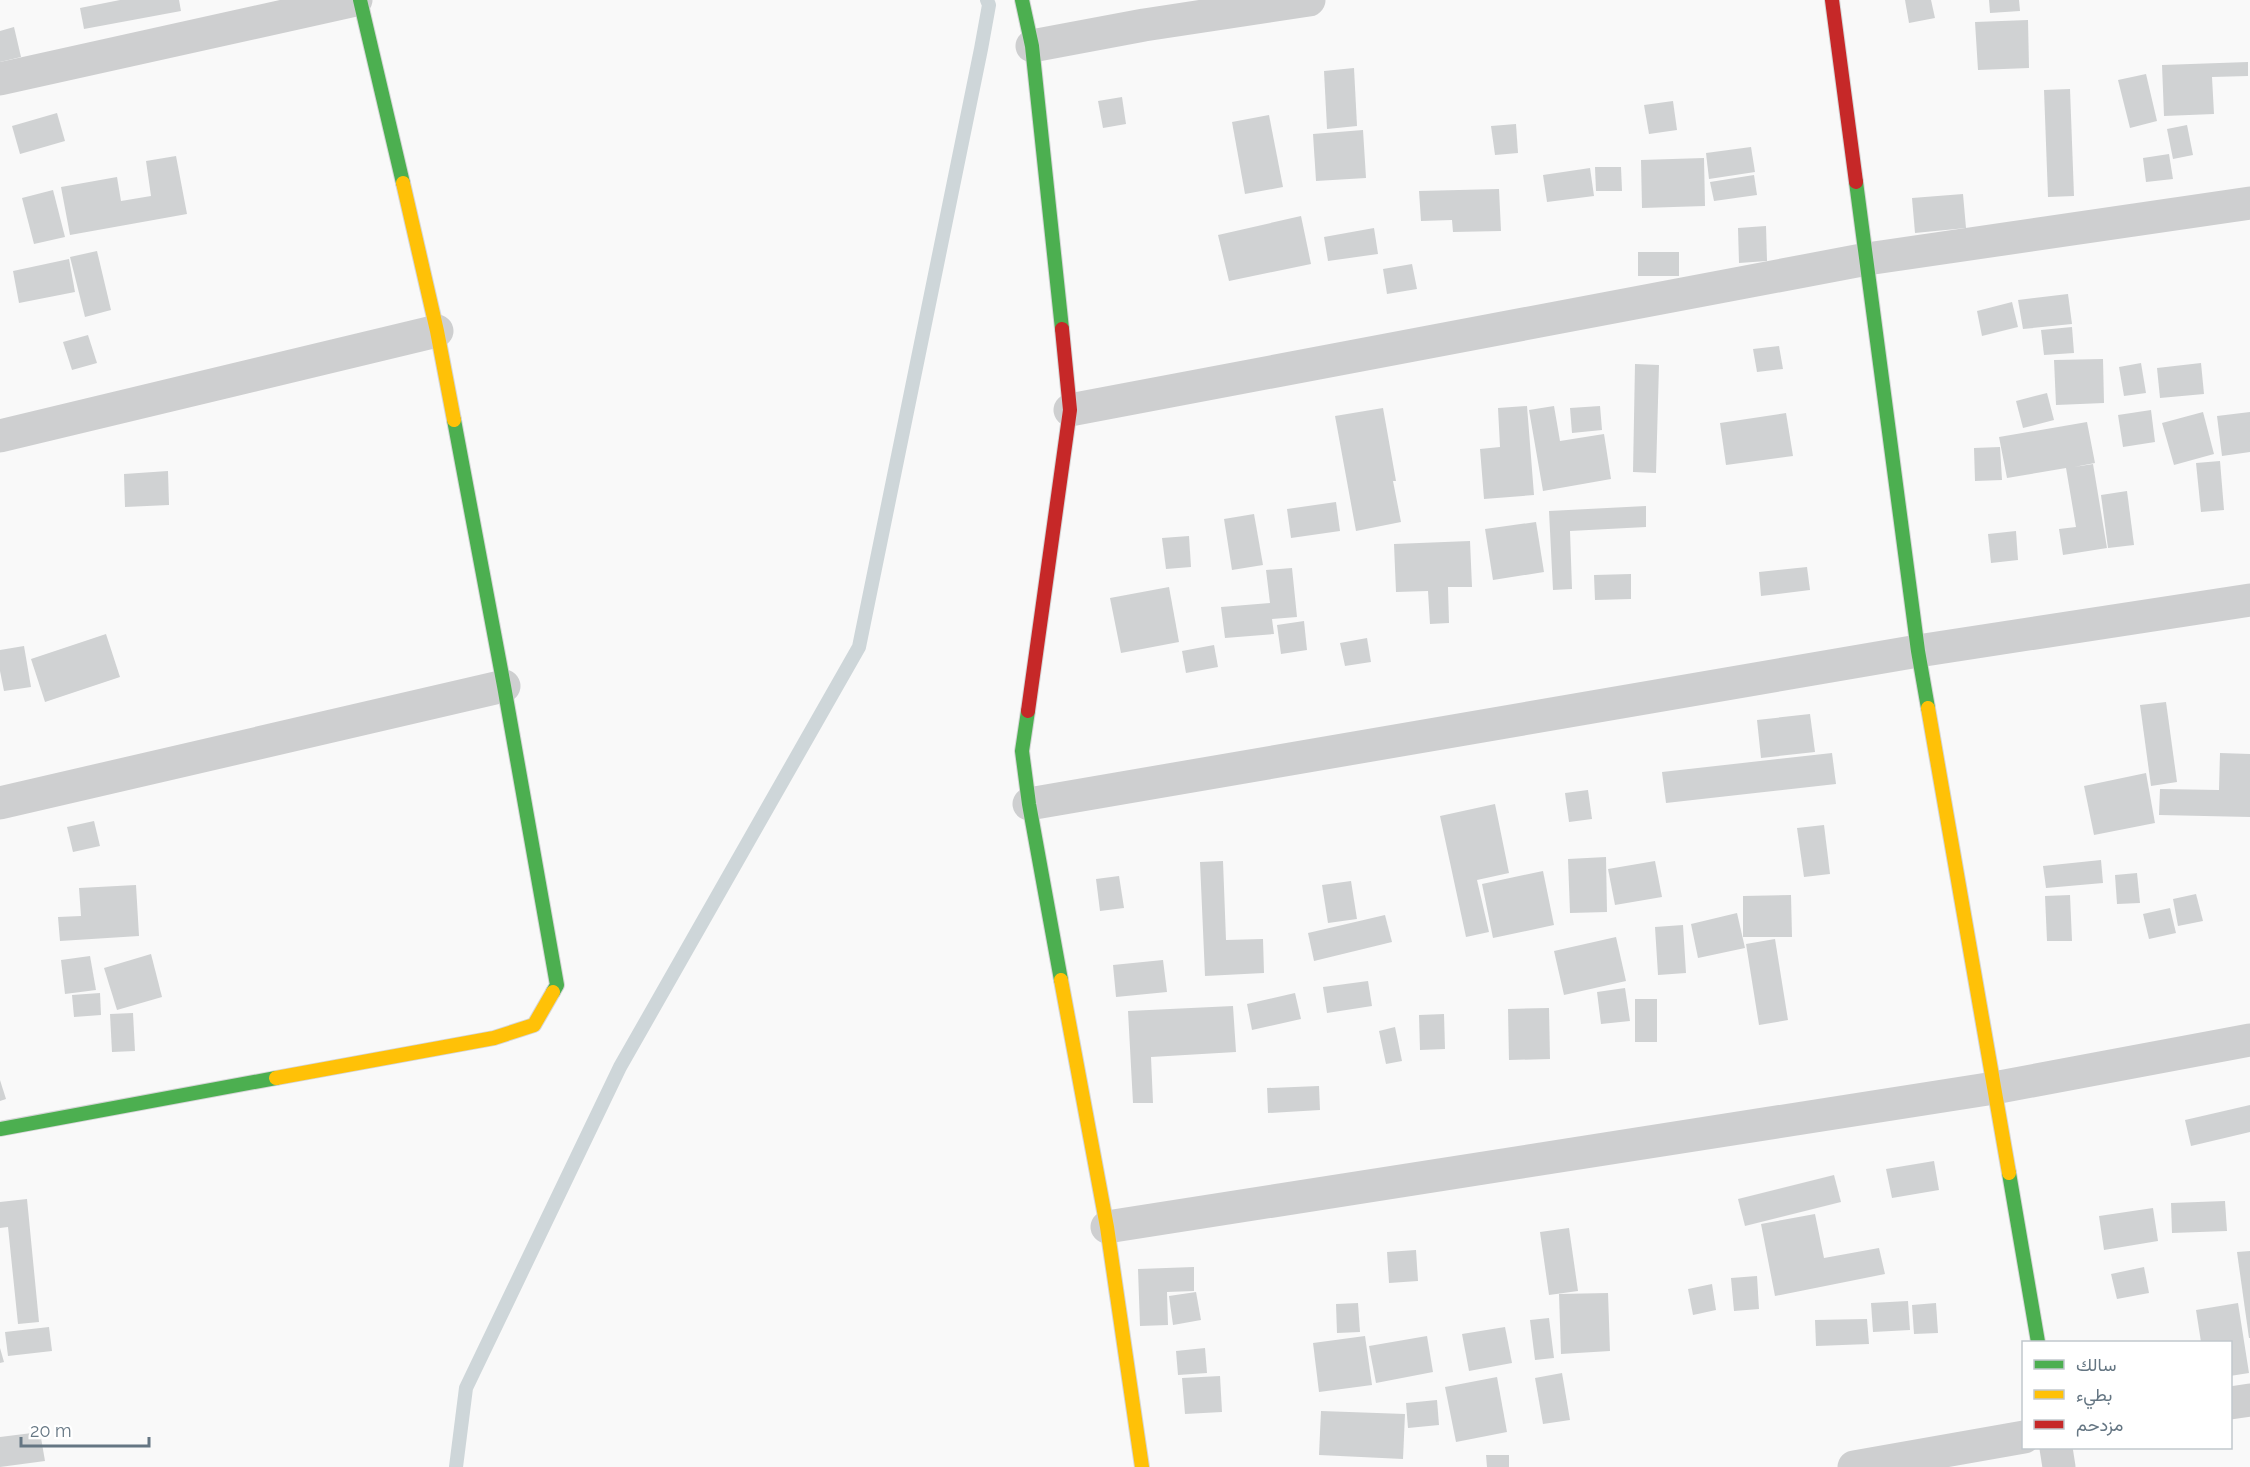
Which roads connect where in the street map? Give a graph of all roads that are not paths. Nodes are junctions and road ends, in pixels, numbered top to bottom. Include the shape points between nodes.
1 (358, 0) edge
2 (1022, 0) edge
3 (1308, 0) edge
4 (1832, 0) edge
5 (1032, 46) junction
6 (0, 79) edge
7 (2250, 203) edge
8 (1867, 259) junction
9 (437, 332) junction
10 (1070, 410) junction
11 (0, 436) edge
12 (2250, 600) edge
13 (1918, 651) junction
14 (504, 686) junction
15 (0, 803) edge
16 (1029, 804) junction
17 (2250, 1040) edge
18 (1994, 1089) junction
19 (0, 1129) edge
20 (1107, 1227) junction
21 (2038, 1341) edge
22 (2250, 1400) edge
23 (2232, 1403) edge
24 (2022, 1437) edge
25 (2056, 1449) edge
26 (1142, 1467) edge
27 (1854, 1467) edge
28 (2059, 1467) edge

1 - 6 street
1 - 9 street
2 - 5 street
3 - 5 street
4 - 8 street
5 - 10 street
7 - 8 street
8 - 10 street
8 - 13 street
9 - 11 street
9 - 14 street
10 - 16 street via 1023,751
12 - 13 street
13 - 16 street
13 - 18 street
14 - 15 street
14 - 19 street via 557,985 534,1025 494,1038
16 - 20 street
17 - 18 street
18 - 20 street
18 - 21 street
20 - 26 street
22 - 23 street
24 - 27 street
25 - 28 street

